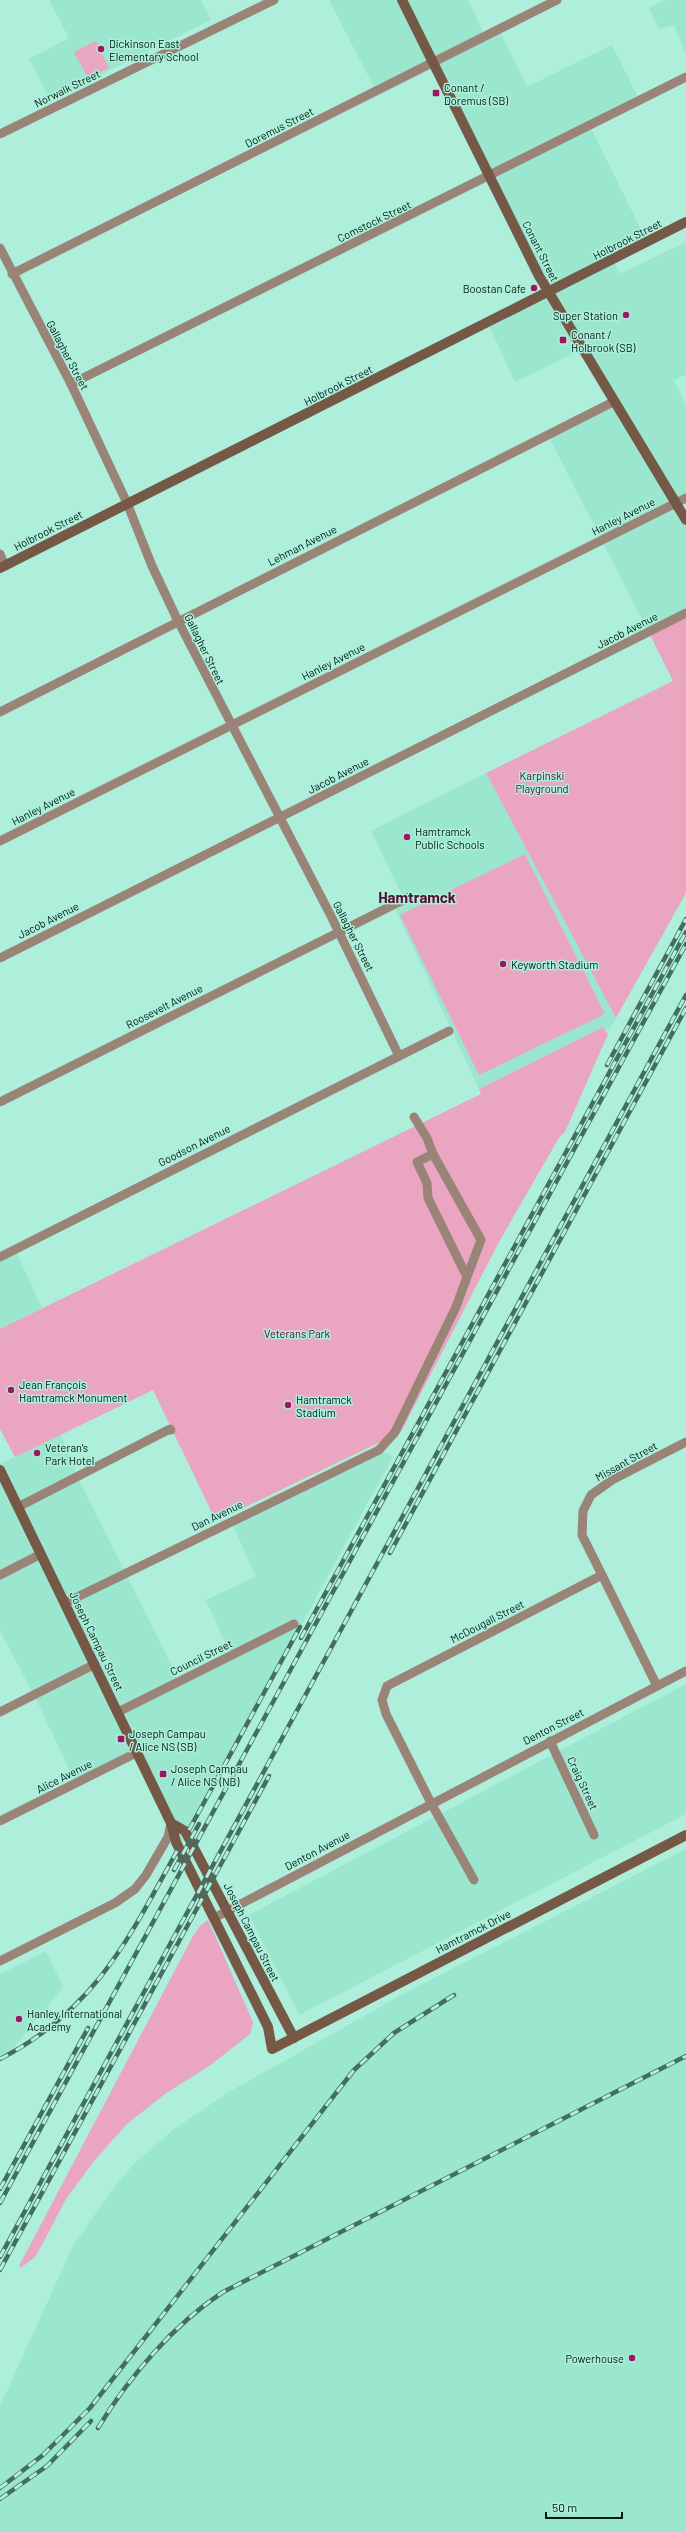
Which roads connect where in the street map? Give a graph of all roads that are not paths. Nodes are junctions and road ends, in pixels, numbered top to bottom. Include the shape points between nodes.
1 (274, 0) edge
2 (402, 0) edge
3 (557, 0) edge
4 (433, 62) junction
5 (686, 77) edge
6 (0, 134) edge
7 (490, 176) junction
8 (686, 222) edge
9 (0, 248) edge
10 (12, 274) junction
11 (549, 292) junction
12 (71, 384) junction
13 (616, 401) junction
14 (681, 500) edge
15 (127, 503) junction
16 (686, 520) edge
17 (0, 554) edge
18 (3, 567) edge
19 (686, 613) edge
20 (178, 621) junction
21 (0, 712) edge
22 (230, 726) junction
23 (278, 818) junction
24 (0, 841) edge
25 (409, 897) dead end
26 (339, 932) junction
27 (0, 958) edge
28 (449, 1031) dead end
29 (399, 1056) junction
30 (0, 1102) edge
31 (414, 1117) dead end
32 (433, 1154) junction
33 (0, 1256) edge
34 (466, 1278) junction
35 (168, 1430) dead end
36 (686, 1442) edge
37 (0, 1470) edge
38 (18, 1507) junction
39 (41, 1554) junction
40 (0, 1575) edge
41 (602, 1575) junction
42 (65, 1602) junction
43 (294, 1624) dead end
44 (95, 1664) junction
45 (686, 1671) edge
46 (657, 1686) junction
47 (0, 1712) edge
48 (118, 1712) junction
49 (550, 1740) junction
50 (138, 1752) junction
51 (431, 1803) junction
52 (0, 1822) edge
53 (171, 1823) junction
54 (686, 1835) edge
55 (594, 1836) dead end
56 (474, 1880) dead end
57 (228, 1910) junction
58 (214, 1918) junction
59 (0, 1961) edge
60 (294, 2038) junction
61 (272, 2049) joint

1 - 6 street, Norwalk Street
2 - 4 street, Conant Street
3 - 4 street, Doremus Street
4 - 7 street, Conant Street
4 - 10 street, Doremus Street
5 - 7 street, Comstock Street
7 - 11 street, Conant Street
7 - 12 street, Comstock Street
8 - 11 street, Holbrook Street
9 - 10 street, Gallagher Street
10 - 12 street, Gallagher Street
11 - 13 street, Conant Street
11 - 15 street, Holbrook Street
12 - 15 street, Gallagher Street
13 - 14 street, Conant Street
13 - 20 street, Lehman Avenue
14 - 16 street, Conant Street
14 - 22 street, Hanley Avenue
15 - 18 street, Holbrook Street
15 - 20 street, Gallagher Street via 152,566
17 - 18 street
19 - 23 street, Jacob Avenue
20 - 21 street, Lehman Avenue
20 - 22 street, Gallagher Street
22 - 23 street, Gallagher Street
22 - 24 street, Hanley Avenue
23 - 26 street, Gallagher Street
23 - 27 street, Jacob Avenue
25 - 26 street, Roosevelt Avenue
26 - 29 street, Gallagher Street
26 - 30 street, Roosevelt Avenue
28 - 29 street, Goodson Avenue
29 - 33 street, Goodson Avenue
31 - 32 street
32 - 34 street via 481,1240
32 - 34 street via 417,1162 428,1183 428,1198
34 - 42 street, Dan Avenue via 456,1307 395,1432 379,1450
35 - 38 street
36 - 41 street, Missant Street via 612,1480 591,1495 584,1511 582,1535
37 - 38 street, Joseph Campau Street
38 - 39 street, Joseph Campau Street
39 - 40 street
39 - 42 street, Joseph Campau Street
41 - 46 street
41 - 51 street, McDougall Street via 387,1686 382,1700 386,1714
42 - 44 street, Joseph Campau Street
43 - 48 street, Council Street
44 - 47 street
44 - 48 street, Joseph Campau Street
45 - 46 street, Denton Street
46 - 49 street, Denton Street
48 - 50 street, Joseph Campau Street
49 - 51 street, Denton Street
49 - 55 street, Craig Street
50 - 52 street, Alice Avenue
50 - 53 street, Joseph Campau Street
51 - 56 street, McDougall Street
51 - 57 street, Denton Avenue
53 - 57 street, Joseph Campau Street via 185,1831
53 - 58 street, Joseph Campau Street via 176,1842
53 - 59 street via 168,1837 135,1889 115,1903
54 - 60 street, Hamtramck Drive
57 - 58 street, Denton Avenue
57 - 60 street, Joseph Campau Street
58 - 61 street, Joseph Campau Street via 268,2027
60 - 61 street, Hamtramck Drive

